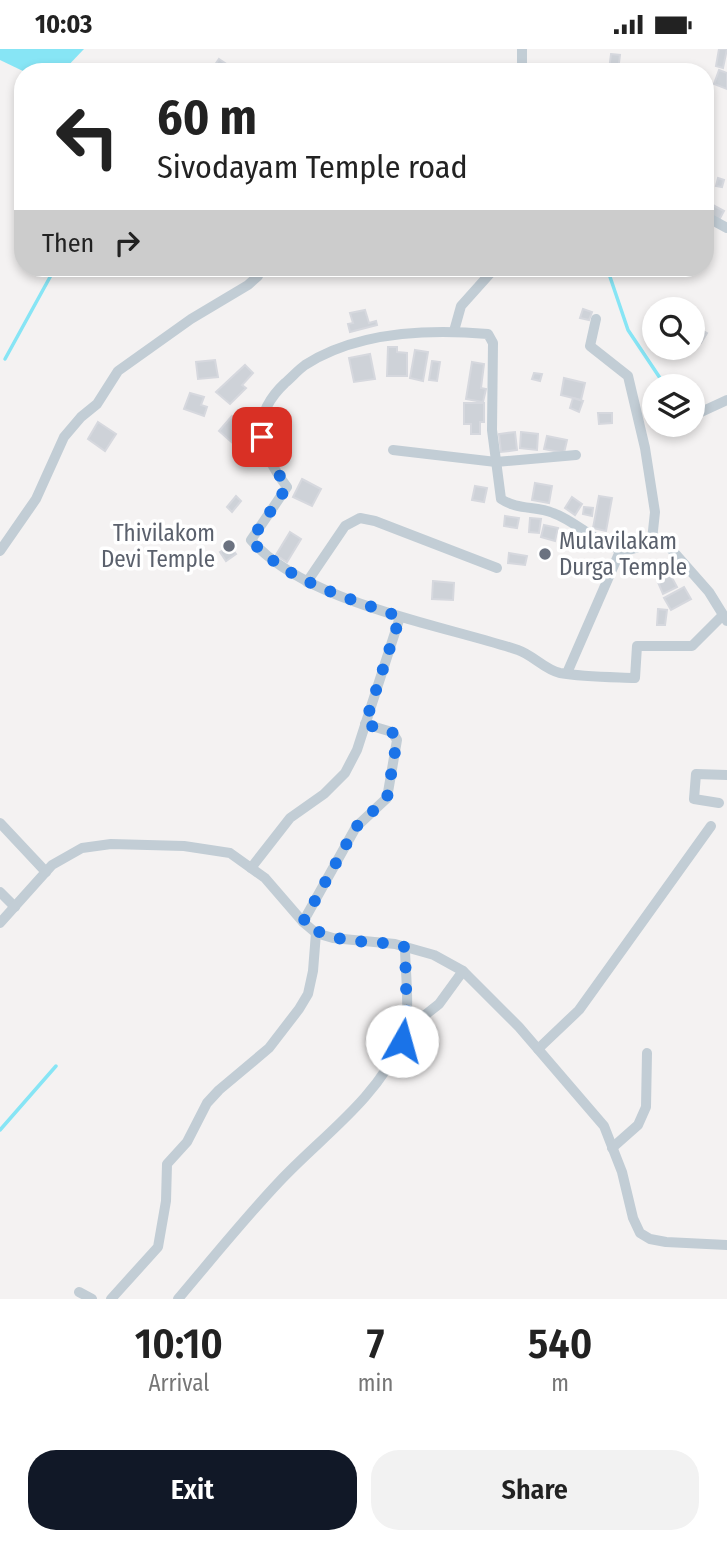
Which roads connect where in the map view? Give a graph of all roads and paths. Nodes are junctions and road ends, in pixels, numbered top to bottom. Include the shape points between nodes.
1 (257, 277) edge
2 (487, 277) edge
3 (596, 319) dead end
4 (454, 331) junction
5 (727, 400) edge
6 (705, 410) edge
7 (393, 450) dead end
8 (576, 456) dead end
9 (496, 462) junction
10 (652, 540) junction
11 (621, 549) junction
12 (0, 551) edge
13 (497, 568) dead end
14 (307, 582) junction
15 (400, 617) junction
16 (724, 619) edge
17 (567, 673) junction
18 (365, 724) junction
19 (727, 775) edge
20 (719, 803) dead end
21 (0, 823) edge
22 (711, 826) dead end
23 (251, 868) junction
24 (46, 872) junction
25 (0, 893) edge
26 (15, 907) junction
27 (303, 922) junction
28 (0, 923) edge
29 (316, 933) junction
30 (405, 947) junction
31 (463, 971) junction
32 (404, 1032) junction
33 (538, 1049) junction
34 (647, 1053) dead end
35 (612, 1147) junction
36 (727, 1245) edge
37 (79, 1292) dead end
38 (92, 1299) edge
39 (111, 1299) edge
40 (178, 1299) edge

1 - 12 street via 118,371 97,404 64,437 36,499
2 - 4 street via 461,306
3 - 10 street via 590,346 628,376 655,512
4 - 9 street via 488,334 493,343
4 - 14 street via 361,342 331,352 304,366 268,401 261,418 262,437 267,456 287,487 251,540 266,557
5 - 6 street
7 - 9 street
8 - 9 street
9 - 11 street via 501,499 552,512
10 - 11 street via 639,548
10 - 16 street via 665,542 709,592
11 - 17 street
13 - 14 street via 360,518 345,526
14 - 15 street
15 - 17 street via 523,652
15 - 18 street
16 - 17 street via 692,646 637,646 635,678
18 - 23 street via 345,773 290,818
18 - 27 street via 392,732 397,740 387,798 356,827
19 - 20 street via 696,774 694,799
21 - 24 street
22 - 33 street via 579,1010
23 - 24 street via 230,853 184,846 111,844 82,848
23 - 27 street
24 - 26 street
25 - 26 street
26 - 28 street
27 - 29 street
29 - 30 street
29 - 39 street via 308,994 269,1048 207,1103 187,1142 167,1164 158,1247
30 - 31 street via 434,955
30 - 32 street
31 - 32 street via 439,1004
31 - 33 street
32 - 40 street via 391,1061 349,1116 280,1181
33 - 35 street via 604,1126
34 - 35 street via 646,1107 638,1125
35 - 36 street via 640,1233 666,1242
37 - 38 street

